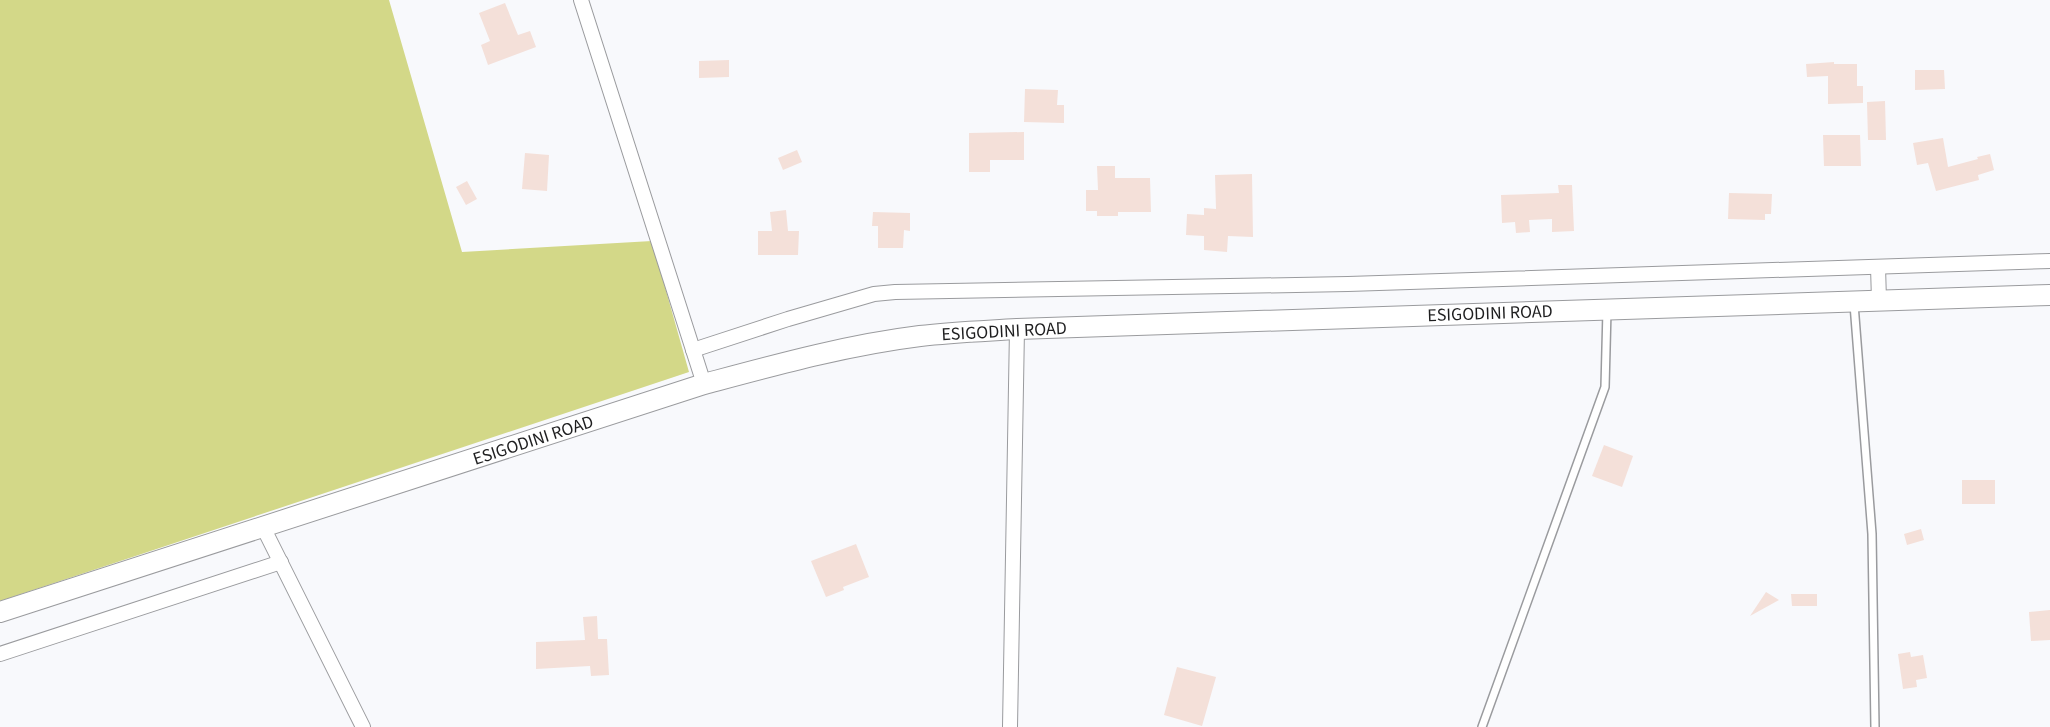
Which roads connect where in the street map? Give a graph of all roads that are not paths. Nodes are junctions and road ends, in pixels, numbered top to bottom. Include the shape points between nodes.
1 (581, 0) edge
2 (2050, 261) edge
3 (1878, 267) junction
4 (2050, 295) edge
5 (1879, 300) junction
6 (1854, 301) junction
7 (1606, 309) junction
8 (1017, 329) junction
9 (693, 350) junction
10 (704, 384) junction
11 (263, 527) junction
12 (281, 561) junction
13 (0, 612) edge
14 (0, 654) edge
15 (363, 727) edge
16 (1010, 727) edge
17 (1482, 727) edge
18 (1875, 727) edge

1 - 9 street
2 - 3 street
3 - 5 street
3 - 9 street via 1336,284 895,292 809,312
4 - 5 main road, ESIGODINI ROAD
5 - 6 main road, ESIGODINI ROAD
6 - 7 main road, ESIGODINI ROAD
6 - 18 lane via 1872,534
7 - 8 main road, ESIGODINI ROAD
7 - 17 lane via 1605,387
8 - 10 main road, ESIGODINI ROAD via 877,342
8 - 16 street
9 - 10 street
10 - 11 main road, ESIGODINI ROAD
11 - 12 street
11 - 13 main road, ESIGODINI ROAD
12 - 14 street
12 - 15 street

